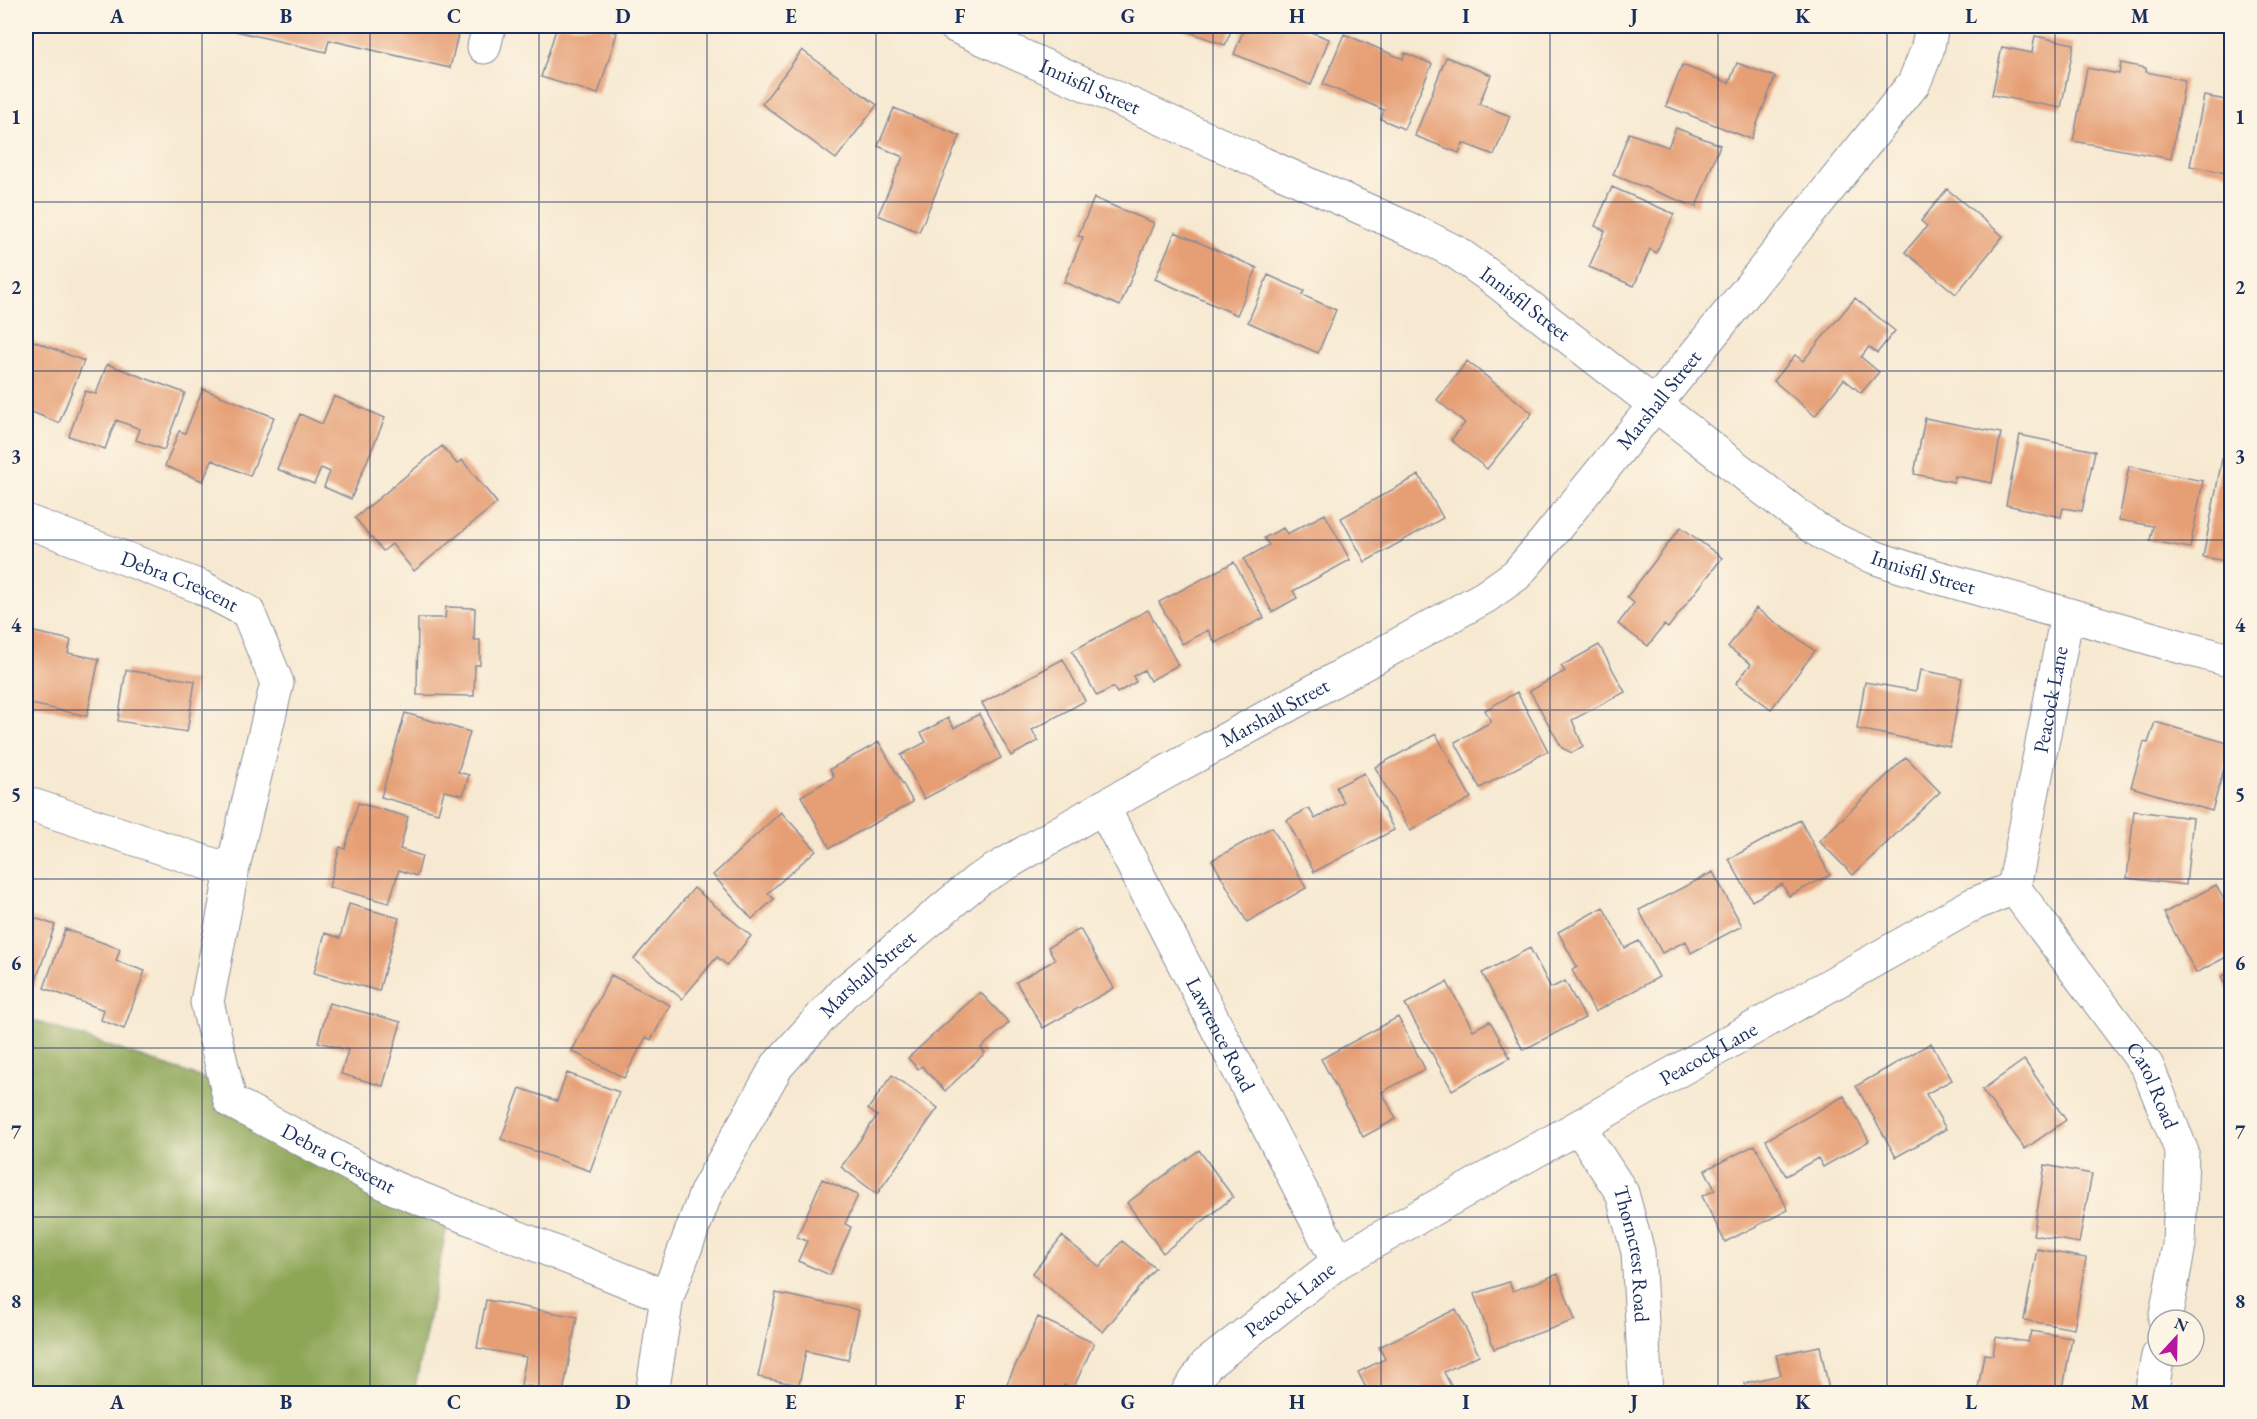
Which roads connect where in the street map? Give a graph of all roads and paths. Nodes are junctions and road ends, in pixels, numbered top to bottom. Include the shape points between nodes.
1 (955, 26) edge
2 (1932, 26) edge
3 (1654, 404) junction
4 (26, 521) edge
5 (2067, 615) junction
6 (2232, 661) edge
7 (26, 803) edge
8 (1103, 807) junction
9 (232, 871) junction
10 (2014, 888) junction
11 (1579, 1127) junction
12 (1338, 1262) junction
13 (667, 1297) junction
14 (2167, 1308) edge
15 (2156, 1368) edge
16 (652, 1394) edge
17 (1187, 1394) edge
18 (1646, 1394) edge
19 (2151, 1394) edge

1 - 3 street, Innisfil Street via 1457,253
2 - 3 street, Marshall Street via 1914,83
3 - 5 street, Innisfil Street via 1837,543
3 - 8 street, Marshall Street via 1516,575 1485,597
4 - 9 street, Debra Crescent via 201,587 248,612 277,683
5 - 6 street, Innisfil Street
5 - 10 street, Peacock Lane
7 - 9 street
8 - 12 street, Lawrence Road
8 - 13 street, Marshall Street via 978,879 843,993 777,1066 707,1190
9 - 13 street, Debra Crescent via 207,1002 230,1101 394,1188
10 - 11 street, Peacock Lane via 1974,904
10 - 14 street, Carol Road via 2147,1066 2182,1152 2179,1245
11 - 12 street, Peacock Lane
11 - 18 street, Thorncrest Road via 1622,1192 1638,1252
12 - 17 street, Peacock Lane via 1206,1365
13 - 16 street, Marshall Street
15 - 19 street

